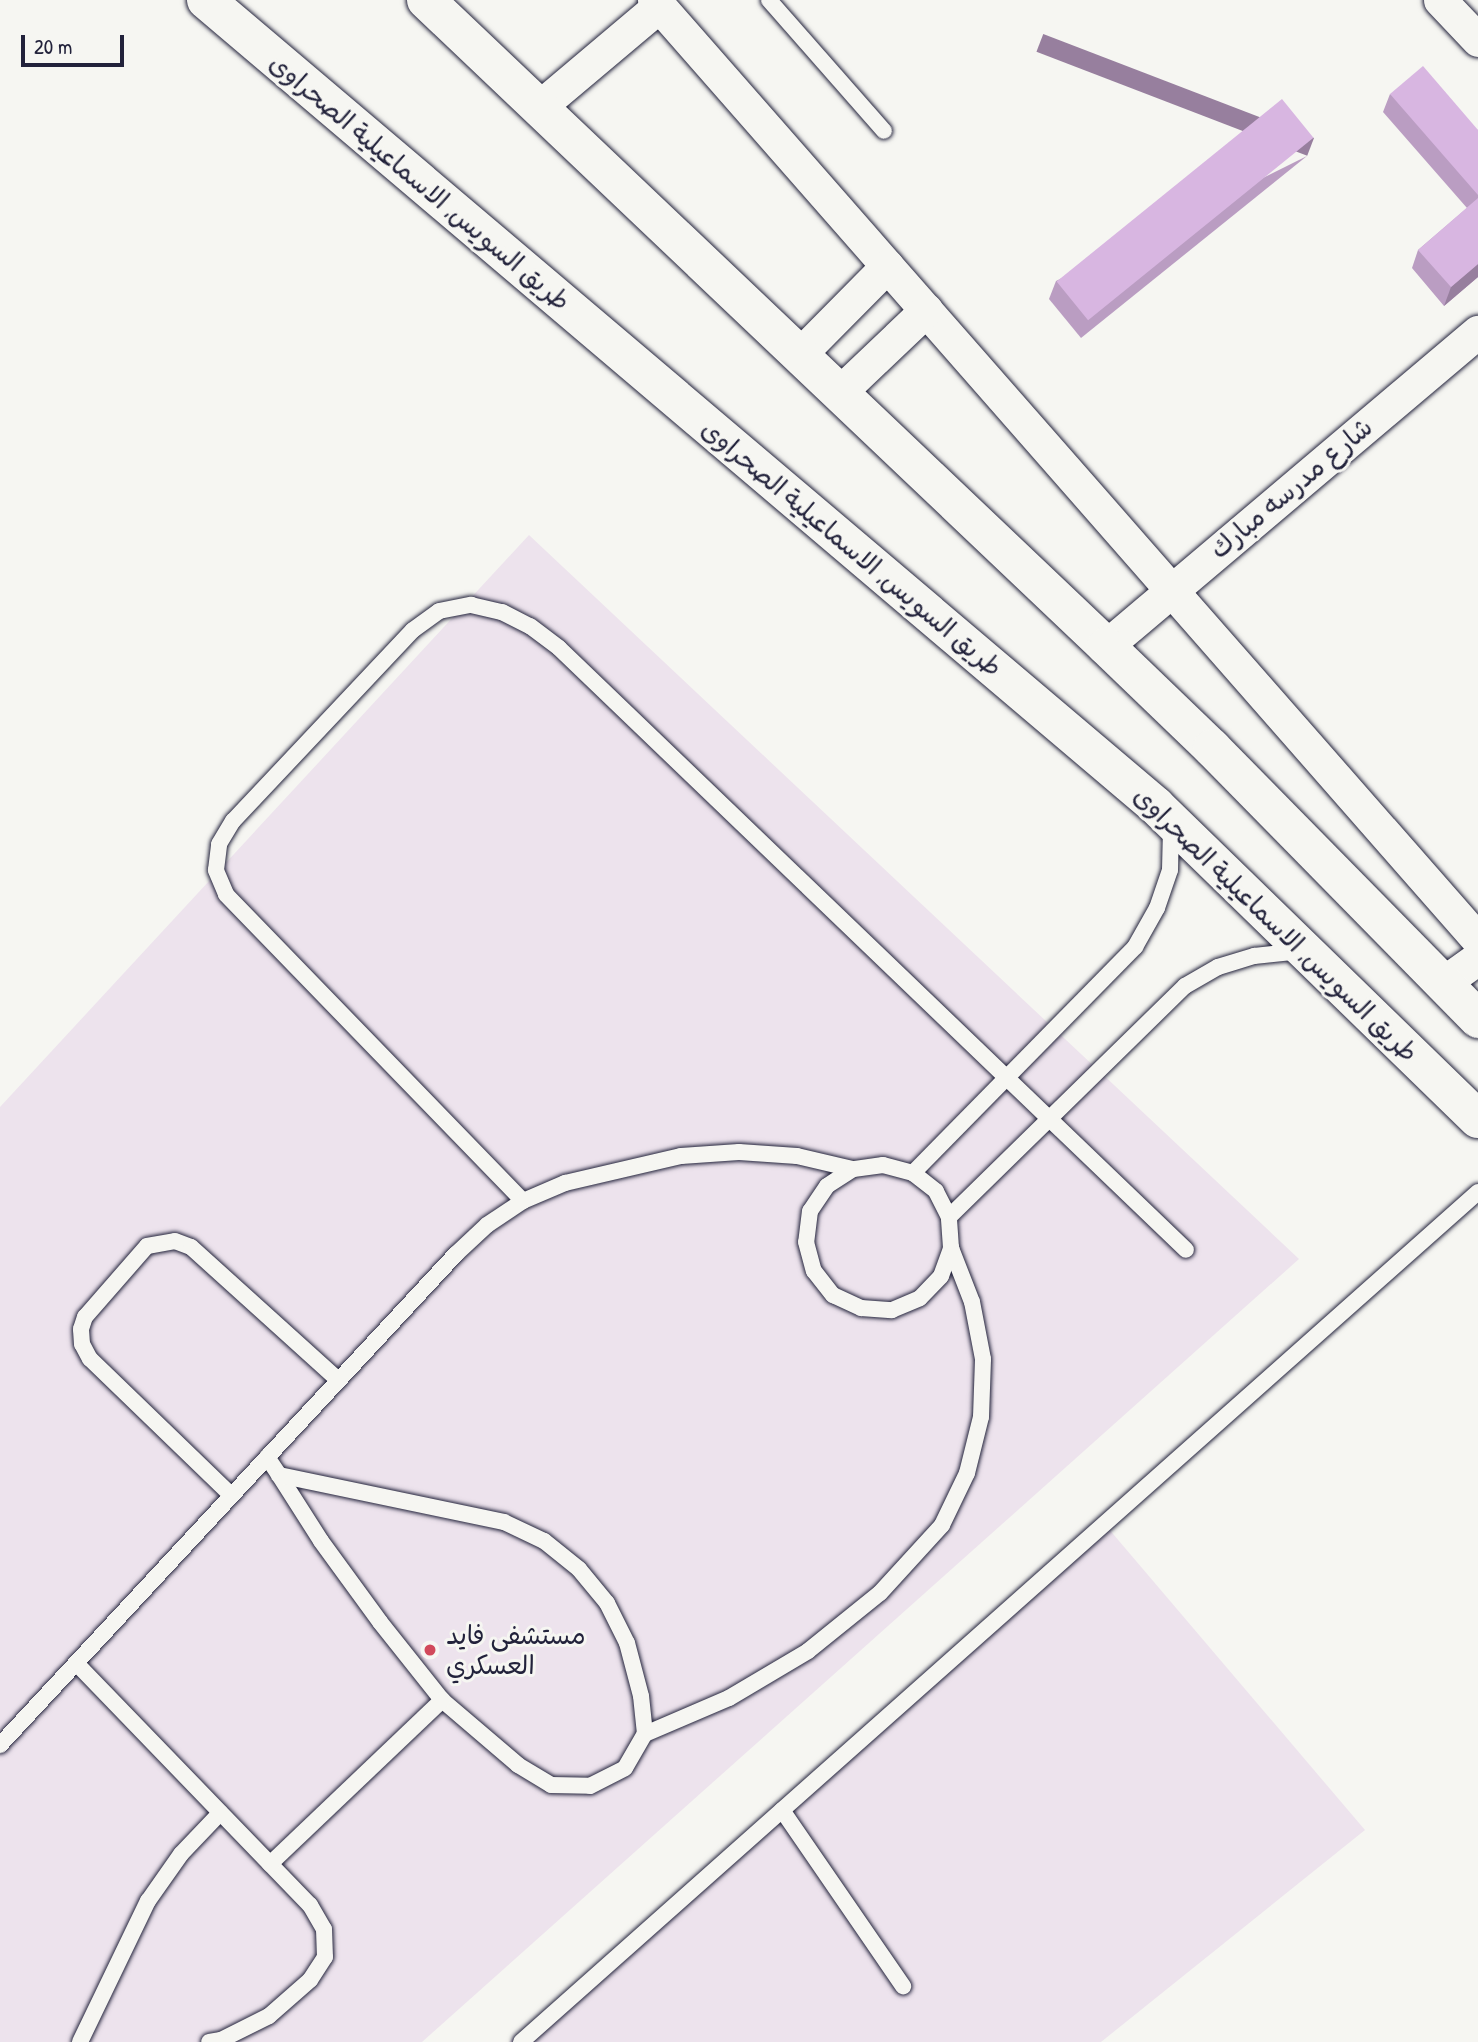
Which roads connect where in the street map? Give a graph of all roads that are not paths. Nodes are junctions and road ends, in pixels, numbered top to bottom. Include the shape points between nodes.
1 (206, 0) edge
2 (426, 0) edge
3 (769, 0) edge
4 (1440, 0) edge
5 (664, 5) edge
6 (1478, 40) edge
7 (538, 108) junction
8 (884, 131) dead end
9 (887, 266) junction
10 (926, 310) junction
11 (1478, 332) edge
12 (800, 354) junction
13 (840, 392) junction
14 (1171, 589) junction
15 (1106, 646) junction
16 (1156, 806) junction
17 (1478, 940) edge
18 (1478, 958) edge
19 (1326, 969) junction
20 (1443, 983) junction
21 (1478, 1019) edge
22 (1005, 1077) junction
23 (1049, 1119) junction
24 (1478, 1119) edge
25 (853, 1169) junction
26 (913, 1173) junction
27 (1478, 1192) edge
28 (523, 1201) junction
29 (950, 1217) junction
30 (951, 1248) junction
31 (1186, 1250) dead end
32 (338, 1380) junction
33 (267, 1457) junction
34 (279, 1475) junction
35 (231, 1495) junction
36 (76, 1663) junction
37 (442, 1700) junction
38 (645, 1734) junction
39 (0, 1745) edge
40 (782, 1810) junction
41 (220, 1812) junction
42 (270, 1864) junction
43 (904, 1986) dead end
44 (80, 2042) edge
45 (209, 2042) edge
46 (521, 2042) edge

1 - 16 highway, طريق السويس, الاسماعيلية الصحراوى
2 - 7 highway
3 - 8 lane
4 - 6 street
5 - 7 street
5 - 9 street
7 - 12 highway
9 - 10 street
9 - 12 street
10 - 13 street
10 - 14 street
11 - 14 street, شارع مدرسه مبارك
12 - 13 highway
13 - 15 highway
14 - 15 street, شارع مدرسه مبارك
14 - 17 street
15 - 20 highway
16 - 19 highway, طريق السويس, الاسماعيلية الصحراوى
16 - 22 lane via 1172,831 1170,870 1157,908 1135,947
18 - 20 street
19 - 23 lane via 1292,952 1254,956 1218,967 1185,986
19 - 24 highway, طريق السويس, الاسماعيلية الصحراوى
20 - 21 highway
22 - 23 lane
22 - 26 lane
22 - 28 lane via 559,648 502,612 471,605 439,611 413,630 233,821 219,844 216,870 226,894
23 - 29 lane
23 - 31 lane
25 - 26 lane via 883,1165
25 - 28 lane via 797,1156 739,1152 681,1156 565,1183
25 - 30 lane via 827,1186 810,1212 806,1242 814,1271 833,1295 861,1308 892,1310 920,1298 941,1276
26 - 29 lane via 936,1191
27 - 40 lane
28 - 32 lane via 487,1225 456,1254
29 - 30 lane
30 - 38 lane via 972,1301 983,1359 981,1417 967,1473 942,1525 880,1593 808,1651 729,1699
32 - 33 lane
32 - 35 lane via 191,1247 175,1241 147,1246 85,1317 82,1344 90,1359
33 - 34 lane
33 - 35 lane
34 - 37 lane via 380,1622
34 - 38 lane via 460,1511 504,1522 544,1541 579,1569 607,1603 627,1643
35 - 36 lane
36 - 39 lane
36 - 41 lane
37 - 38 lane via 518,1765 551,1785 590,1786 625,1768
37 - 42 lane
40 - 43 lane
40 - 46 lane
41 - 42 lane
41 - 44 lane via 181,1854 148,1901
42 - 45 lane via 310,1906 324,1929 325,1957 310,1980 269,2016

